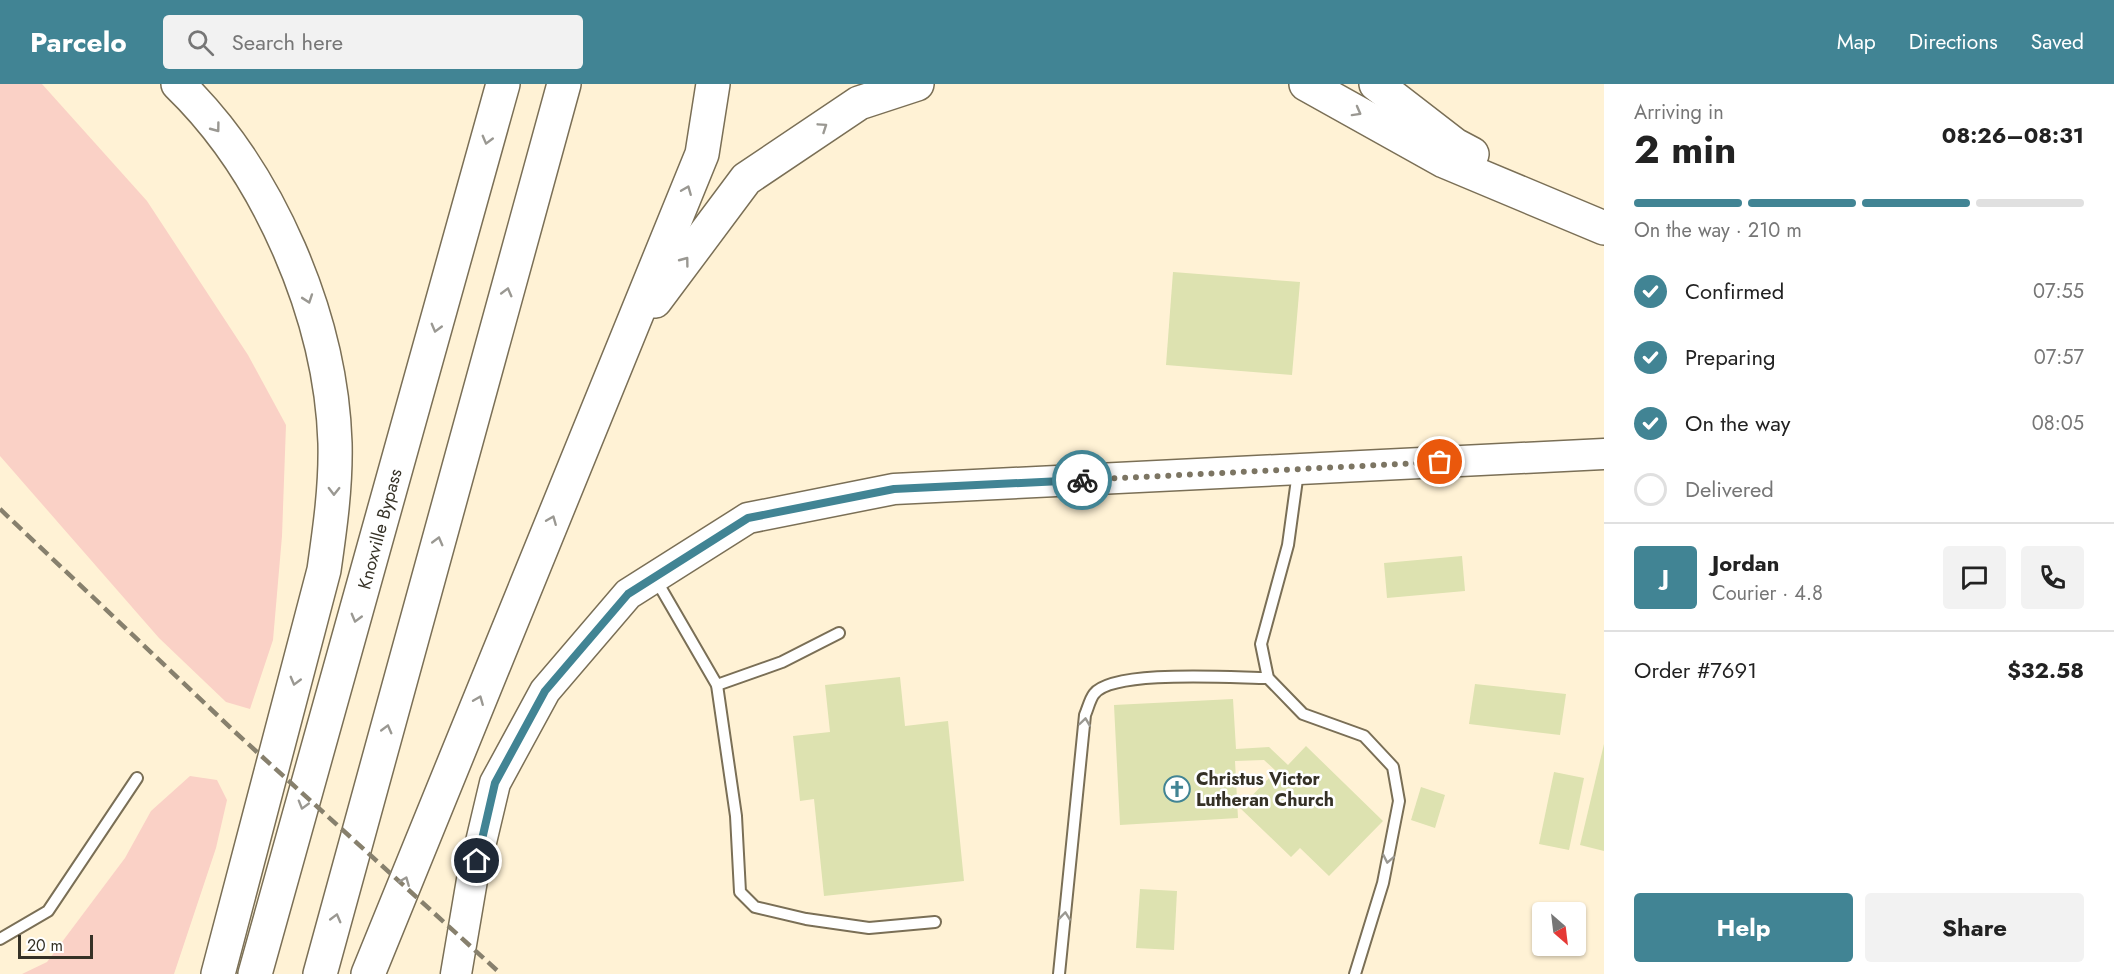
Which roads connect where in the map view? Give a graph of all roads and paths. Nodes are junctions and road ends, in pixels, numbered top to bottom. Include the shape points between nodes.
1 (178, 84) edge
2 (503, 84) edge
3 (564, 84) edge
4 (713, 84) edge
5 (917, 84) edge
6 (1306, 84) edge
7 (1376, 84) edge
8 (1604, 228) edge
9 (625, 341) junction
10 (1604, 454) edge
11 (1299, 469) junction
12 (655, 577) junction
13 (839, 633) dead end
14 (1268, 678) junction
15 (717, 685) junction
16 (137, 778) dead end
17 (935, 922) dead end
18 (0, 939) edge
19 (218, 974) edge
20 (255, 974) edge
21 (320, 974) edge
22 (368, 974) edge
23 (456, 974) edge
24 (1059, 974) edge
25 (1354, 974) edge

1 -> 19 highway via 195,101 260,191 290,248 313,314 329,381 335,442 333,507 324,570
2 -> 20 highway, Knoxville Bypass
21 -> 3 highway
9 -> 4 highway via 702,154
9 -> 5 highway via 746,179 859,103
6 -> 8 highway via 1444,161
7 - 8 highway via 1455,145
22 -> 9 highway
10 - 11 main road
11 - 12 main road via 894,489 748,518
11 - 14 lane via 1288,545 1261,644
12 - 15 lane
12 - 23 main road via 628,594 545,691 495,783 472,880
13 - 15 lane via 782,662
24 -> 14 lane via 1085,715 1095,693 1113,681 1138,678
14 -> 25 lane via 1303,714 1364,736 1393,767 1399,801 1383,883
15 - 17 lane via 736,816 740,892 756,907 806,919 869,928
16 - 18 lane via 48,911

